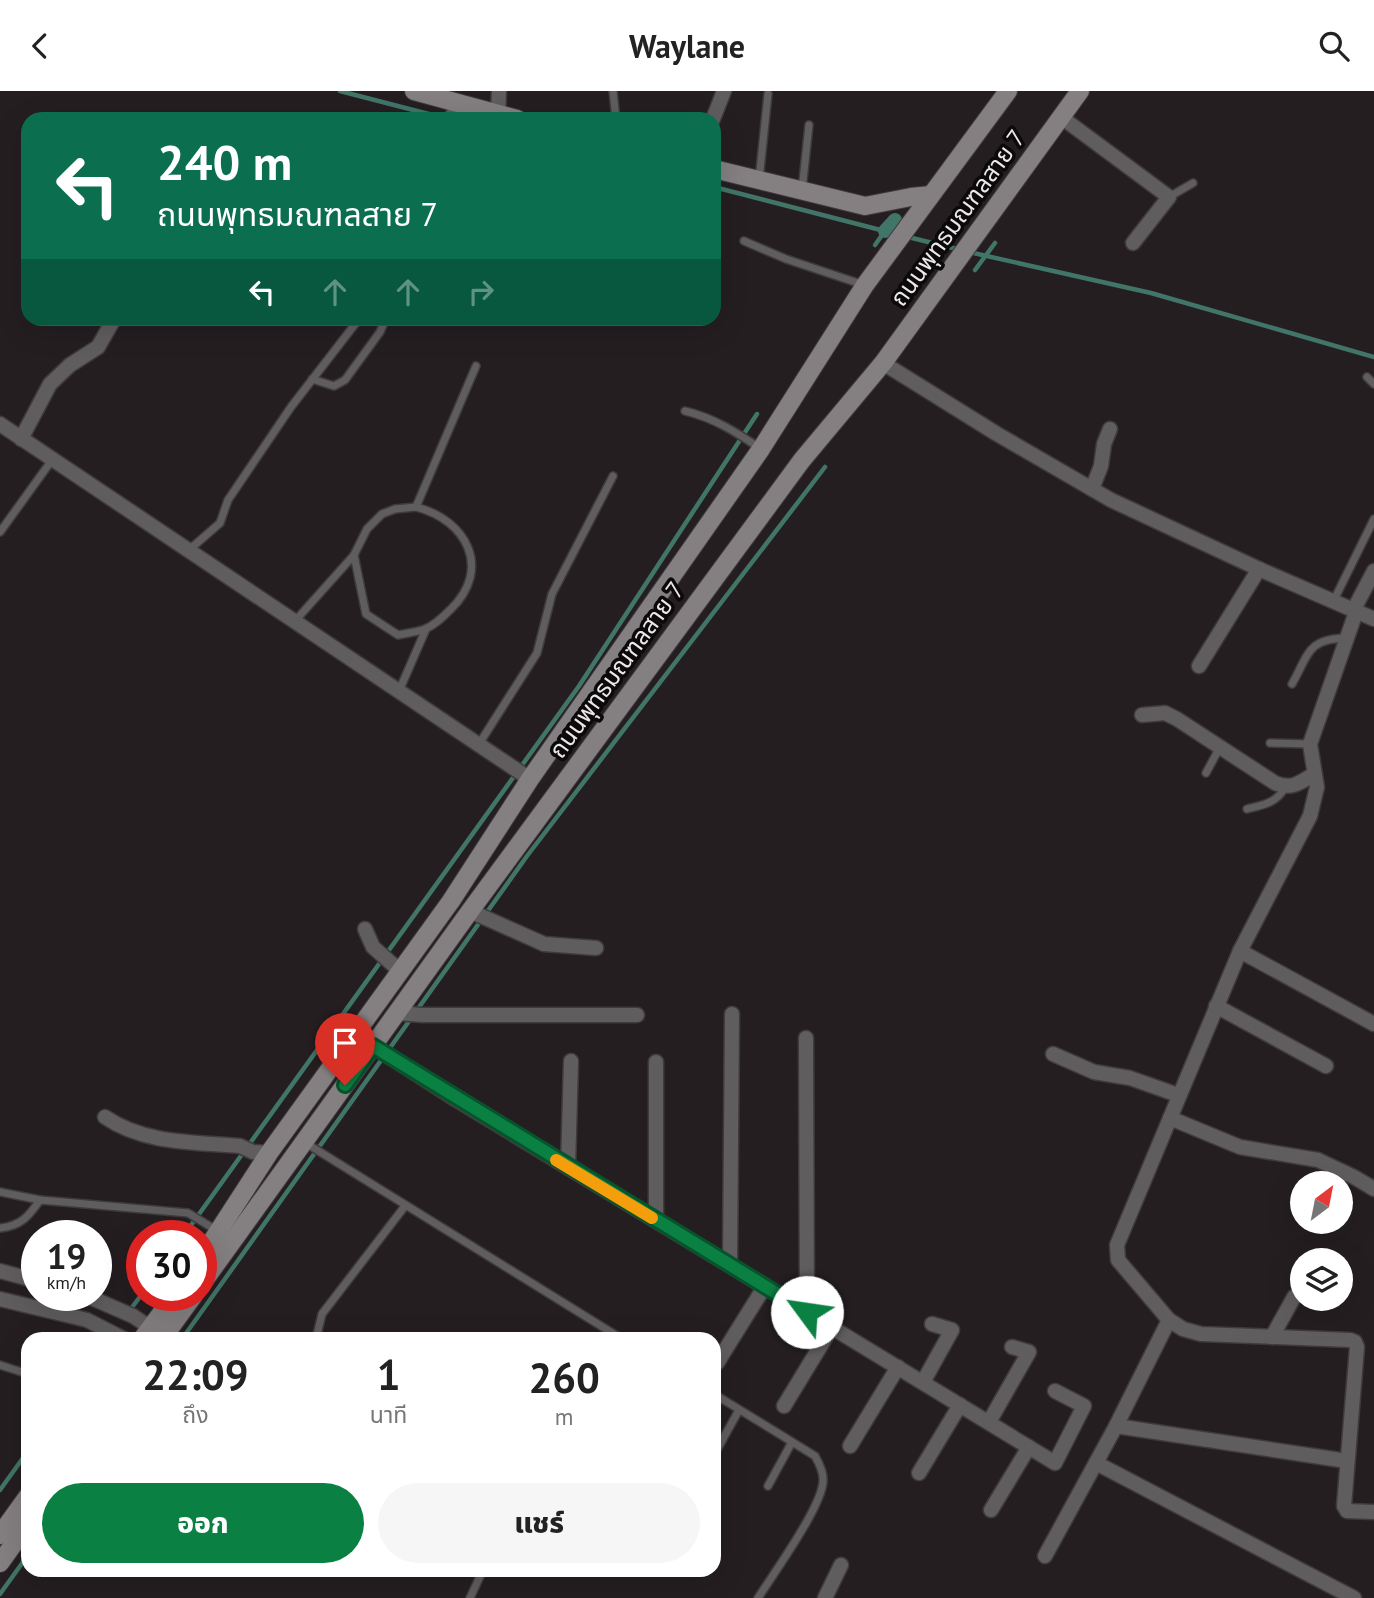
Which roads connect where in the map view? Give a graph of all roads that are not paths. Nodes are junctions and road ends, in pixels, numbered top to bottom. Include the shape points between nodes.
1 (499, 91) edge
2 (613, 91) edge
3 (724, 91) edge
4 (1008, 91) edge
5 (1080, 91) edge
6 (424, 92) edge
7 (768, 94) dead end
8 (454, 111) edge
9 (476, 112) edge
10 (498, 112) edge
11 (615, 112) edge
12 (716, 112) edge
13 (1061, 117) junction
14 (809, 125) dead end
15 (721, 175) edge
16 (759, 180) junction
17 (1193, 183) dead end
18 (802, 191) junction
19 (931, 195) junction
20 (1168, 197) junction
21 (744, 241) dead end
22 (1133, 243) dead end
23 (864, 285) junction
24 (110, 326) edge
25 (354, 326) edge
26 (383, 326) edge
27 (883, 363) junction
28 (476, 366) dead end
29 (1367, 377) dead end
30 (312, 379) junction
31 (1374, 384) edge
32 (685, 411) dead end
33 (0, 424) edge
34 (1110, 429) dead end
35 (22, 439) junction
36 (761, 449) junction
37 (52, 460) junction
38 (613, 476) dead end
39 (1092, 489) junction
40 (416, 507) junction
41 (1374, 519) edge
42 (0, 532) edge
43 (189, 550) junction
44 (354, 555) junction
45 (1259, 569) junction
46 (1374, 571) edge
47 (1334, 602) junction
48 (1354, 611) junction
49 (1374, 619) edge
50 (295, 621) junction
51 (426, 629) junction
52 (1346, 638) junction
53 (1199, 666) dead end
54 (1292, 684) dead end
55 (399, 691) junction
56 (1142, 715) dead end
57 (1270, 743) dead end
58 (479, 744) junction
59 (1310, 744) junction
60 (1220, 747) junction
61 (1206, 772) dead end
62 (1314, 774) junction
63 (528, 777) junction
64 (1285, 787) junction
65 (1247, 809) dead end
66 (472, 912) junction
67 (365, 929) dead end
68 (596, 948) dead end
69 (1240, 951) junction
70 (395, 966) junction
71 (1216, 1006) junction
72 (407, 1014) junction
73 (732, 1014) dead end
74 (636, 1015) dead end
75 (1374, 1024) edge
76 (806, 1038) dead end
77 (375, 1047) junction
78 (1053, 1053) dead end
79 (571, 1061) dead end
80 (656, 1062) dead end
81 (1326, 1066) dead end
82 (1178, 1095) junction
83 (105, 1117) dead end
84 (1170, 1118) junction
85 (305, 1143) junction
86 (254, 1150) junction
87 (568, 1167) junction
88 (1374, 1189) edge
89 (0, 1192) edge
90 (40, 1200) junction
91 (405, 1206) junction
92 (200, 1220) edge
93 (217, 1220) edge
94 (656, 1220) junction
95 (0, 1228) edge
96 (217, 1263) edge
97 (730, 1265) junction
98 (0, 1271) edge
99 (21, 1277) edge
100 (765, 1286) junction
101 (0, 1299) edge
102 (21, 1304) edge
103 (1290, 1304) edge
104 (112, 1306) edge
105 (54, 1311) edge
106 (166, 1311) edge
107 (177, 1311) edge
108 (807, 1312) junction
109 (1169, 1320) junction
110 (932, 1324) dead end
111 (832, 1327) junction
112 (112, 1332) edge
113 (149, 1332) edge
114 (154, 1332) edge
115 (155, 1332) edge
116 (318, 1332) edge
117 (611, 1332) edge
118 (1272, 1337) junction
119 (1012, 1347) dead end
120 (721, 1357) edge
121 (0, 1365) edge
122 (898, 1367) junction
123 (21, 1372) edge
124 (923, 1382) junction
125 (1055, 1391) dead end
126 (721, 1398) edge
127 (960, 1405) junction
128 (784, 1406) dead end
129 (739, 1410) junction
130 (989, 1422) junction
131 (1116, 1426) junction
132 (721, 1442) edge
133 (792, 1442) junction
134 (850, 1446) dead end
135 (1029, 1447) junction
136 (1347, 1461) junction
137 (1096, 1463) junction
138 (919, 1473) dead end
139 (768, 1486) dead end
140 (21, 1506) edge
141 (991, 1510) dead end
142 (1374, 1512) edge
143 (21, 1534) edge
144 (0, 1535) edge
145 (1045, 1556) dead end
146 (0, 1563) edge
147 (841, 1565) dead end
148 (480, 1577) edge
149 (470, 1598) edge
150 (758, 1598) edge
151 (825, 1598) edge
152 (1353, 1598) edge

1 - 10 street
2 - 11 lane
3 - 12 street
4 - 19 main road, ถนนพุทธมณฑลสาย 7
5 - 13 main road, ถนนพุทธมณฑลสาย 7
6 - 8 main road
7 - 16 lane
8 - 9 main road
13 - 20 street
13 - 27 main road, ถนนพุทธมณฑลสาย 7
14 - 18 lane
15 - 16 main road
16 - 18 main road
17 - 20 lane
18 - 19 main road via 865,206
19 - 23 main road, ถนนพุทธมณฑลสาย 7
20 - 22 street
21 - 23 lane
23 - 36 main road, ถนนพุทธมณฑลสาย 7
24 - 35 street via 97,347 50,384
25 - 30 lane
26 - 30 lane via 345,380 334,386
27 - 39 street
27 - 66 main road, ถนนพุทธมณฑลสาย 7 via 803,460
28 - 40 lane
29 - 31 lane
30 - 43 lane via 228,500 220,523
32 - 36 lane via 705,416
33 - 35 street
34 - 39 street
35 - 37 street
36 - 63 main road, ถนนพุทธมณฑลสาย 7
37 - 42 lane
37 - 43 street
38 - 58 lane via 552,594 537,653
39 - 45 street
40 - 44 lane via 382,514
40 - 51 lane via 450,522 471,553 466,589 456,604
41 - 47 lane
43 - 50 street
44 - 50 lane
44 - 51 lane via 366,614 398,635
45 - 47 street
45 - 53 street
46 - 48 street
47 - 48 street
48 - 49 street
48 - 52 street
50 - 55 street
51 - 55 lane
52 - 54 lane via 1327,638 1314,646
52 - 59 street
55 - 58 street
56 - 60 street via 1165,713
57 - 59 lane
58 - 63 street
59 - 62 street
60 - 61 lane
60 - 64 street
62 - 64 street via 1297,786
62 - 69 street via 1316,796 1310,816
63 - 70 main road, ถนนพุทธมณฑลสาย 7 via 452,901
64 - 65 lane via 1274,800
66 - 68 street via 544,944
66 - 72 main road, ถนนพุทธมณฑลสาย 7
67 - 70 street via 373,947
69 - 71 street
69 - 75 street
70 - 86 main road, ถนนพุทธมณฑลสาย 7
71 - 81 street
71 - 82 street
72 - 74 street
72 - 77 main road, ถนนพุทธมณฑลสาย 7
73 - 97 street
76 - 108 street
77 - 85 main road, ถนนพุทธมณฑลสาย 7
77 - 87 street
78 - 82 street via 1094,1072 1130,1078
79 - 87 street
80 - 94 street
82 - 84 street
83 - 86 street via 151,1137
84 - 88 street via 1240,1147 1318,1160
84 - 109 street via 1117,1245 1118,1260
85 - 91 lane
85 - 96 main road, ถนนพุทธมณฑลสาย 7
86 - 93 main road, ถนนพุทธมณฑลสาย 7
87 - 94 street
89 - 90 lane
90 - 92 lane via 188,1213
90 - 95 lane via 16,1226
91 - 116 lane via 322,1314
91 - 117 lane
94 - 97 street
97 - 100 street
98 - 99 street
100 - 108 street
100 - 120 street
101 - 102 street
103 - 118 street
104 - 113 street
105 - 112 street
106 - 114 main road
107 - 115 main road
108 - 111 street
109 - 118 street via 1201,1334
109 - 131 street
110 - 124 street via 952,1330
111 - 122 street
111 - 128 street
118 - 136 street via 1355,1342
119 - 130 street via 1029,1352
121 - 123 lane
122 - 124 street
122 - 134 street
124 - 127 street
125 - 135 street via 1084,1406 1055,1463
126 - 129 lane
127 - 130 street
127 - 138 street
129 - 132 lane
129 - 133 lane
130 - 135 street
131 - 136 street
131 - 137 street
133 - 139 lane
133 - 150 lane via 815,1456 823,1482 811,1513
135 - 141 street
136 - 142 street via 1344,1506 1347,1511
137 - 145 street
137 - 152 street
140 - 144 main road
143 - 146 main road
147 - 151 street
148 - 149 lane

